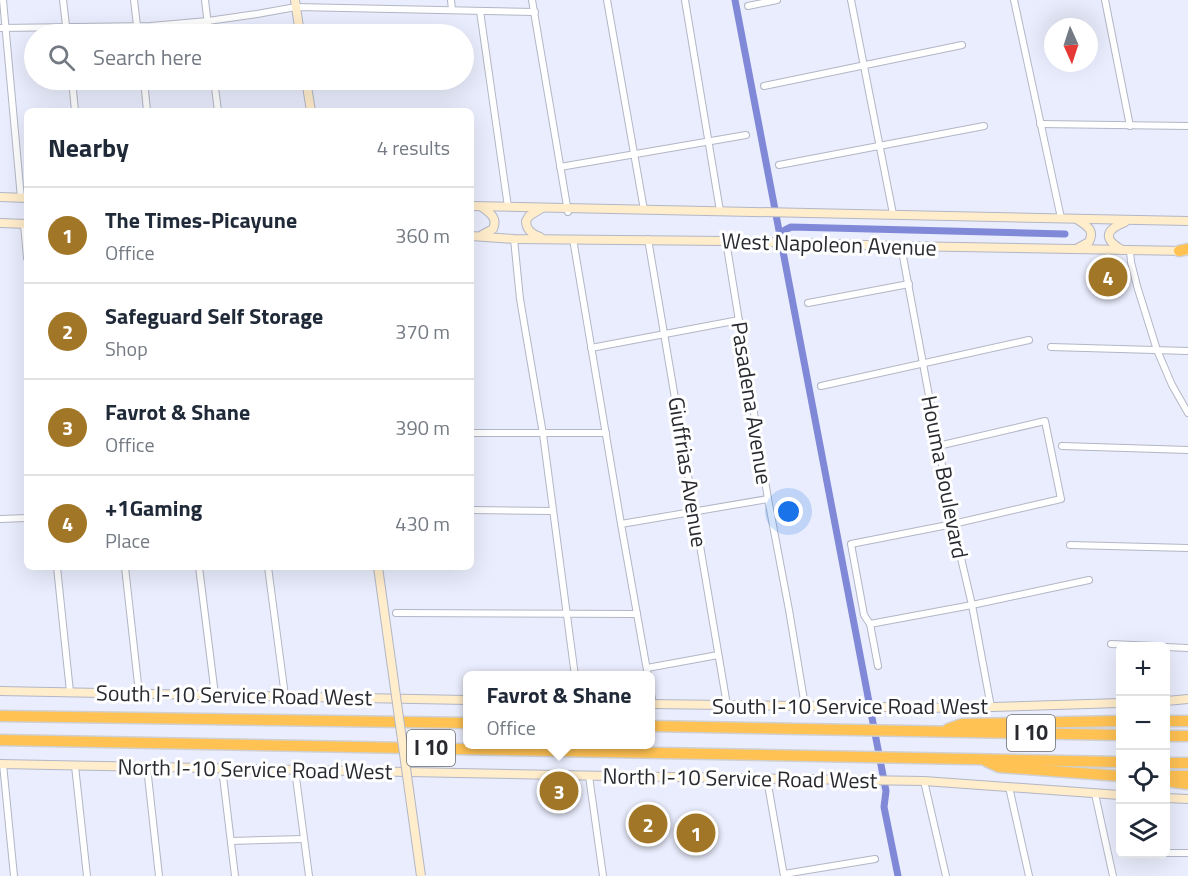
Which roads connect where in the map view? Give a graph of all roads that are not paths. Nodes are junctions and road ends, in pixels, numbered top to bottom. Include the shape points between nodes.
1 (3, 0) edge
2 (63, 0) edge
3 (134, 0) edge
4 (205, 0) edge
5 (451, 0) edge
6 (532, 0) edge
7 (607, 0) edge
8 (685, 0) edge
9 (777, 0) edge
10 (851, 0) edge
11 (1014, 0) edge
12 (1106, 0) edge
13 (295, 3) edge
14 (748, 6) dead end
15 (452, 10) junction
16 (480, 11) junction
17 (534, 12) junction
18 (208, 21) junction
19 (66, 24) edge
20 (137, 24) edge
21 (174, 24) edge
22 (208, 24) edge
23 (298, 24) edge
24 (3, 28) edge
25 (24, 29) edge
26 (963, 45) dead end
27 (864, 65) junction
28 (764, 86) dead end
29 (73, 90) edge
30 (145, 90) edge
31 (215, 90) edge
32 (307, 90) edge
33 (75, 108) edge
34 (147, 108) edge
35 (218, 108) edge
36 (310, 108) edge
37 (1040, 124) junction
38 (984, 126) dead end
39 (1130, 126) junction
40 (1188, 126) edge
41 (746, 135) dead end
42 (707, 142) junction
43 (880, 146) junction
44 (634, 154) junction
45 (780, 165) dead end
46 (560, 167) junction
47 (0, 197) edge
48 (24, 198) edge
49 (474, 206) edge
50 (481, 206) junction
51 (508, 207) junction
52 (542, 208) junction
53 (568, 210) junction
54 (644, 210) junction
55 (720, 211) junction
56 (893, 214) junction
57 (1061, 218) junction
58 (1074, 219) junction
59 (1131, 220) junction
60 (1187, 221) edge
61 (0, 224) edge
62 (24, 224) edge
63 (475, 237) edge
64 (514, 239) junction
65 (544, 239) junction
66 (573, 239) junction
67 (648, 239) junction
68 (726, 241) junction
69 (1188, 243) edge
70 (901, 246) junction
71 (1075, 249) junction
72 (1185, 250) edge
73 (1126, 251) junction
74 (909, 284) junction
75 (808, 303) dead end
76 (739, 320) junction
77 (665, 334) junction
78 (1029, 340) dead end
79 (1051, 347) dead end
80 (591, 348) junction
81 (1157, 350) junction
82 (1188, 351) edge
83 (922, 363) junction
84 (820, 386) dead end
85 (1188, 413) edge
86 (474, 433) edge
87 (543, 434) junction
88 (606, 434) junction
89 (938, 446) junction
90 (1062, 446) dead end
91 (1188, 450) edge
92 (768, 498) junction
93 (474, 510) edge
94 (552, 511) junction
95 (694, 512) junction
96 (24, 518) edge
97 (0, 519) edge
98 (621, 524) junction
99 (953, 524) junction
100 (1070, 545) dead end
101 (1188, 548) edge
102 (57, 570) edge
103 (125, 570) edge
104 (199, 570) edge
105 (268, 570) edge
106 (378, 570) edge
107 (1089, 580) dead end
108 (972, 605) junction
109 (396, 613) dead end
110 (566, 614) junction
111 (637, 614) junction
112 (870, 624) junction
113 (1111, 644) dead end
114 (1116, 644) edge
115 (1170, 647) edge
116 (1188, 648) edge
117 (718, 655) junction
118 (878, 666) dead end
119 (574, 671) edge
120 (647, 671) edge
121 (651, 671) edge
122 (0, 691) edge
123 (70, 692) junction
124 (139, 693) junction
125 (215, 695) junction
126 (285, 696) junction
127 (1188, 699) edge
128 (463, 700) edge
129 (1170, 701) edge
130 (1116, 703) edge
131 (655, 704) edge
132 (726, 705) junction
133 (805, 706) junction
134 (991, 707) junction
135 (0, 716) edge
136 (1116, 721) edge
137 (1170, 721) edge
138 (1186, 721) edge
139 (463, 723) edge
140 (655, 726) edge
141 (942, 732) junction
142 (1116, 735) edge
143 (1170, 736) edge
144 (1188, 736) edge
145 (0, 740) edge
146 (981, 759) junction
147 (1116, 762) edge
148 (1170, 763) edge
149 (1188, 763) edge
150 (2, 764) edge
151 (75, 766) junction
152 (147, 767) junction
153 (222, 768) junction
154 (295, 770) junction
155 (588, 776) junction
156 (1116, 776) edge
157 (1170, 776) edge
158 (1188, 776) edge
159 (767, 779) junction
160 (924, 781) junction
161 (1170, 782) edge
162 (1188, 784) edge
163 (1010, 787) junction
164 (1095, 794) junction
165 (1116, 795) edge
166 (1170, 798) edge
167 (1188, 799) edge
168 (304, 839) junction
169 (231, 841) junction
170 (1170, 853) edge
171 (1188, 853) edge
172 (875, 859) dead end
173 (784, 875) edge
174 (14, 876) edge
175 (87, 876) edge
176 (159, 876) edge
177 (235, 876) edge
178 (309, 876) edge
179 (421, 876) edge
180 (603, 876) edge
181 (946, 876) edge
182 (1029, 876) edge
183 (1113, 876) edge

1 - 24 street
2 - 19 street
3 - 20 street
4 - 18 street
5 - 15 street
6 - 17 street
7 - 44 street
8 - 42 street
9 - 14 street
10 - 27 street
11 - 37 street
12 - 39 street
13 - 15 street
13 - 18 street via 257,14
13 - 23 street
15 - 16 street
16 - 17 street
16 - 51 street
17 - 46 street
18 - 21 street
18 - 22 street
24 - 25 street
24 - 48 street
26 - 27 street
27 - 28 street
27 - 43 street
29 - 33 street
30 - 34 street
31 - 35 street
32 - 36 street
37 - 39 street
37 - 57 street
38 - 43 street
39 - 40 street
41 - 42 street
42 - 44 street
42 - 55 street
43 - 45 street
43 - 56 street
44 - 46 street
44 - 54 street
46 - 53 street
47 - 48 street
49 - 50 street, West Napoleon Avenue
50 - 51 street, West Napoleon Avenue
50 - 63 street via 494,216 495,225
51 - 52 street, West Napoleon Avenue
52 - 53 street, West Napoleon Avenue
52 - 65 street via 529,216 526,225
53 - 54 street, West Napoleon Avenue
54 - 55 street, West Napoleon Avenue
55 - 56 street, West Napoleon Avenue
56 - 57 street, West Napoleon Avenue
57 - 58 street, West Napoleon Avenue
58 - 59 street, West Napoleon Avenue
58 - 71 street via 1086,225 1091,234 1089,242
59 - 60 street, West Napoleon Avenue
59 - 73 street via 1109,233 1111,242
61 - 62 street
63 - 64 street, West Napoleon Avenue
64 - 65 street, West Napoleon Avenue
64 - 87 street
65 - 66 street, West Napoleon Avenue
66 - 67 street, West Napoleon Avenue
66 - 80 street
67 - 68 street, West Napoleon Avenue
67 - 77 street, Giuffrias Avenue
68 - 70 street, West Napoleon Avenue
68 - 76 street, Pasadena Avenue
69 - 72 street
70 - 71 street, West Napoleon Avenue
70 - 74 street, Houma Boulevard
71 - 73 street, West Napoleon Avenue
72 - 73 street, West Napoleon Avenue
73 - 81 street
74 - 75 street
74 - 83 street, Houma Boulevard
76 - 77 street
76 - 92 street, Pasadena Avenue
77 - 80 street
77 - 95 street, Giuffrias Avenue
78 - 83 street
79 - 81 street
80 - 88 street
81 - 82 street
81 - 85 street
83 - 84 street
83 - 89 street, Houma Boulevard
86 - 87 street
87 - 88 street
87 - 94 street
88 - 98 street
89 - 99 street, Houma Boulevard
89 - 99 street via 1045,422 1061,499
90 - 91 street
92 - 95 street
92 - 133 street, Pasadena Avenue
93 - 94 street
94 - 110 street
95 - 98 street
95 - 117 street, Giuffrias Avenue
96 - 97 street
98 - 111 street
99 - 108 street, Houma Boulevard
99 - 112 street via 850,544 864,615
100 - 101 street
102 - 123 street
103 - 124 street
104 - 125 street
105 - 126 street
106 - 179 street, bridge
107 - 108 street
108 - 112 street
108 - 134 street, Houma Boulevard
109 - 110 street
110 - 111 street
110 - 119 street
111 - 120 street
112 - 118 street
113 - 114 street
115 - 116 street
117 - 121 street
117 - 132 street, Giuffrias Avenue
122 - 123 street, South I-10 Service Road West
123 - 124 street, South I-10 Service Road West
124 - 125 street, South I-10 Service Road West
125 - 126 street, South I-10 Service Road West
126 - 128 street, South I-10 Service Road West
127 - 129 street
130 - 134 street, South I-10 Service Road West
131 - 132 street, South I-10 Service Road West
132 - 133 street, South I-10 Service Road West
133 - 134 street, South I-10 Service Road West
135 - 139 highway, I 10
136 - 141 highway via 962,724
137 - 138 highway
140 - 141 highway, I 10
141 - 142 highway, I 10
143 - 144 highway
145 - 146 highway, I 10
146 - 147 highway, I 10
146 - 156 highway via 999,767
148 - 149 highway
150 - 151 street, North I-10 Service Road West
150 - 174 street
151 - 152 street, North I-10 Service Road West
151 - 175 street
152 - 153 street, North I-10 Service Road West
152 - 176 street
153 - 154 street, North I-10 Service Road West
153 - 169 street
154 - 155 street, North I-10 Service Road West
154 - 168 street
155 - 159 street, North I-10 Service Road West
155 - 180 street
157 - 158 highway
159 - 160 street, North I-10 Service Road West
159 - 173 street
160 - 163 street, North I-10 Service Road West
160 - 181 street
161 - 162 highway
163 - 164 street, North I-10 Service Road West
163 - 182 street
164 - 165 street, North I-10 Service Road West
164 - 183 street
166 - 167 street
168 - 169 street
168 - 178 street
169 - 177 street
170 - 171 street
172 - 173 street

